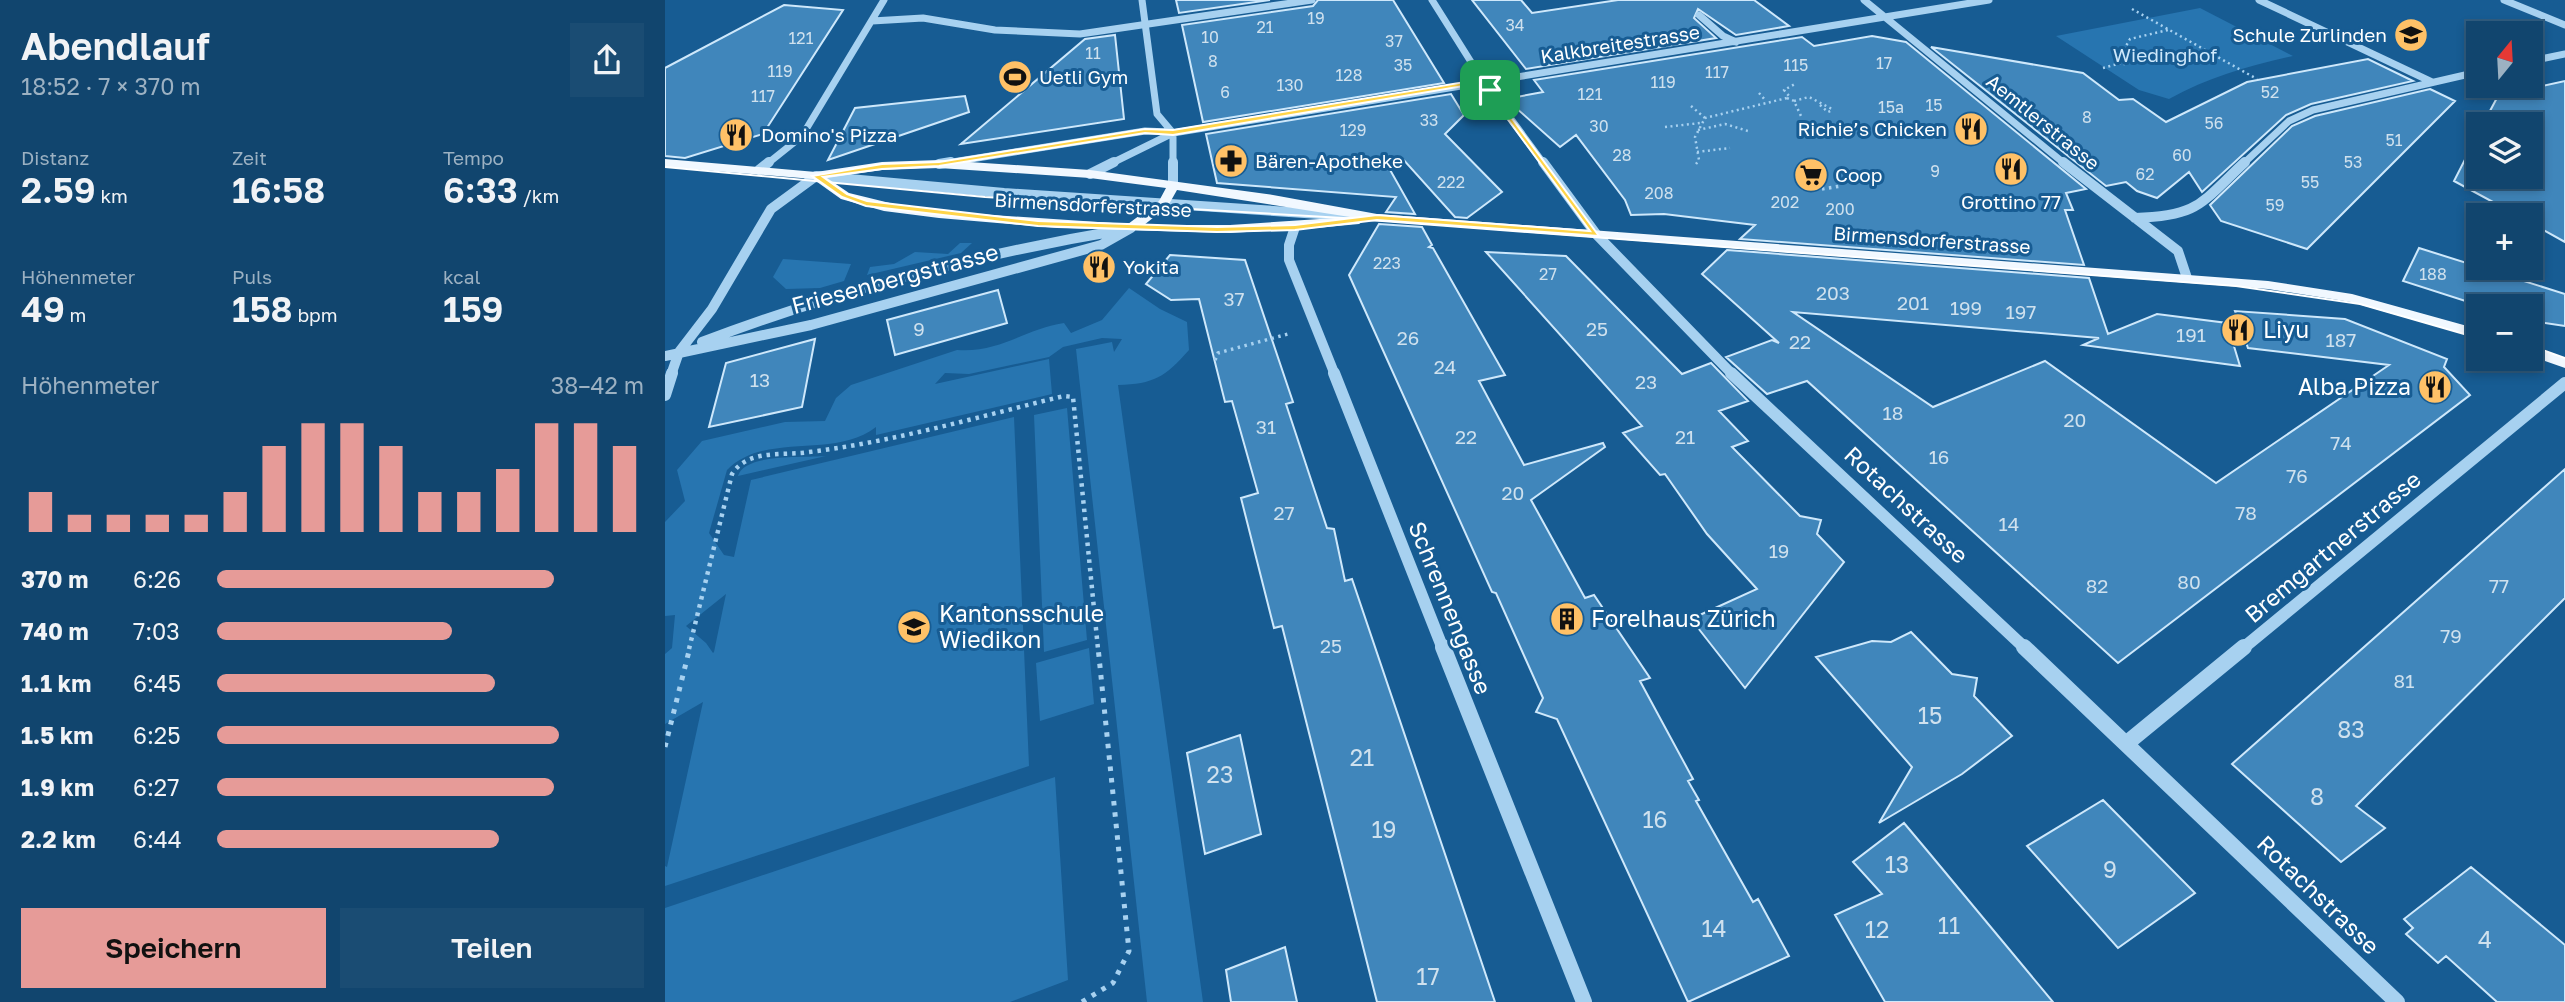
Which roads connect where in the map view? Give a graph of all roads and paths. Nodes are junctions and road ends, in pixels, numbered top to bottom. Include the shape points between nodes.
1 (884, 0) edge
2 (1142, 0) edge
3 (1312, 0) edge
4 (1432, 0) edge
5 (1864, 0) edge
6 (1989, 0) edge
7 (2259, 0) edge
8 (2504, 0) edge
9 (2132, 9) dead end
10 (1699, 15) dead end
11 (1887, 18) junction
12 (872, 21) junction
13 (1146, 24) junction
14 (2565, 25) edge
15 (2169, 30) junction
16 (1737, 42) junction
17 (2565, 54) edge
18 (2214, 55) junction
19 (2543, 59) edge
20 (2126, 65) junction
21 (2103, 68) dead end
22 (2466, 75) edge
23 (2257, 79) dead end
24 (1483, 81) junction
25 (2432, 82) junction
26 (1795, 84) dead end
27 (1759, 93) dead end
28 (1787, 98) junction
29 (1766, 101) junction
30 (1794, 101) junction
31 (1820, 105) dead end
32 (1691, 106) dead end
33 (1801, 116) dead end
34 (1705, 118) junction
35 (1700, 123) junction
36 (1665, 127) dead end
37 (1698, 130) junction
38 (1748, 131) dead end
39 (1173, 132) junction
40 (1730, 148) dead end
41 (1697, 152) junction
42 (665, 163) edge
43 (939, 164) junction
44 (1696, 164) dead end
45 (759, 170) junction
46 (1090, 174) junction
47 (816, 176) junction
48 (1173, 186) junction
49 (1841, 186) dead end
50 (1822, 189) dead end
51 (1164, 204) junction
52 (1377, 218) junction
53 (2135, 218) junction
54 (1295, 227) junction
55 (1131, 228) junction
56 (1596, 234) junction
57 (2187, 278) junction
58 (2466, 330) edge
59 (1295, 332) dead end
60 (679, 352) junction
61 (2543, 355) edge
62 (665, 356) edge
63 (1215, 360) dead end
64 (2565, 363) edge
65 (2565, 383) edge
66 (665, 395) edge
67 (2127, 743) junction
68 (665, 747) edge
69 (1082, 1002) edge
70 (1584, 1002) edge
71 (2397, 1002) edge

1 - 12 street
2 - 13 street
3 - 13 street
4 - 24 street, Rotachstrasse
5 - 11 street, Aemtlerstrasse
6 - 11 street, Kalkbreitestrasse
7 - 25 street
8 - 14 street
9 - 15 path
10 - 16 street
11 - 16 street, Kalkbreitestrasse
11 - 53 street, Aemtlerstrasse
12 - 13 street via 923,18 995,30 1080,34
12 - 45 street via 802,136
13 - 39 street via 1157,114
15 - 18 path
15 - 20 path via 2130,39 2122,55
16 - 24 street, Kalkbreitestrasse
17 - 19 street
18 - 20 path via 2200,58 2160,53
18 - 23 path
20 - 21 path
22 - 25 street
24 - 39 street, Kalkbreitestrasse
24 - 56 street, Rotachstrasse
25 - 53 street via 2312,110 2289,121 2194,209
26 - 28 path via 1784,90
27 - 29 path
28 - 29 path
28 - 30 path
29 - 34 path
30 - 31 path via 1812,98 1833,111
30 - 33 path
32 - 34 path
34 - 35 path
35 - 36 path
35 - 37 path
37 - 38 path via 1725,124
37 - 41 path
39 - 43 street, Kalkbreitestrasse via 1145,131
39 - 46 street, Kalkbreitestrasse
39 - 48 street
40 - 41 path
41 - 44 path
42 - 45 main road, Birmensdorferstrasse
43 - 46 main road, Birmensdorferstrasse
43 - 47 main road, Birmensdorferstrasse via 882,166
45 - 47 main road, Birmensdorferstrasse
46 - 48 main road, Birmensdorferstrasse
47 - 51 street, Birmensdorferstrasse
47 - 55 main road, Birmensdorferstrasse via 845,195 886,208
47 - 60 street via 771,209 712,309
48 - 51 main road
48 - 52 main road, Birmensdorferstrasse
49 - 50 path
51 - 52 street, Birmensdorferstrasse
51 - 55 main road
52 - 54 main road, Birmensdorferstrasse
52 - 56 main road, Birmensdorferstrasse
53 - 57 street, Aemtlerstrasse via 2178,251
54 - 55 main road, Birmensdorferstrasse
54 - 70 street, Schrennengasse via 1289,260
55 - 60 street via 1063,239 788,309 748,321
55 - 60 street, Friesenbergstrasse via 1116,239 1082,251 811,325
56 - 57 main road, Birmensdorferstrasse
56 - 67 street, Rotachstrasse via 1723,366
57 - 58 main road, Birmensdorferstrasse via 2333,294
59 - 63 path via 1237,346
60 - 62 street, Friesenbergstrasse
60 - 66 street
61 - 64 main road
65 - 67 street, Bremgartnerstrasse
67 - 71 street, Rotachstrasse
68 - 69 path via 737,466 756,456 830,450 1073,397 1129,951 1114,983

